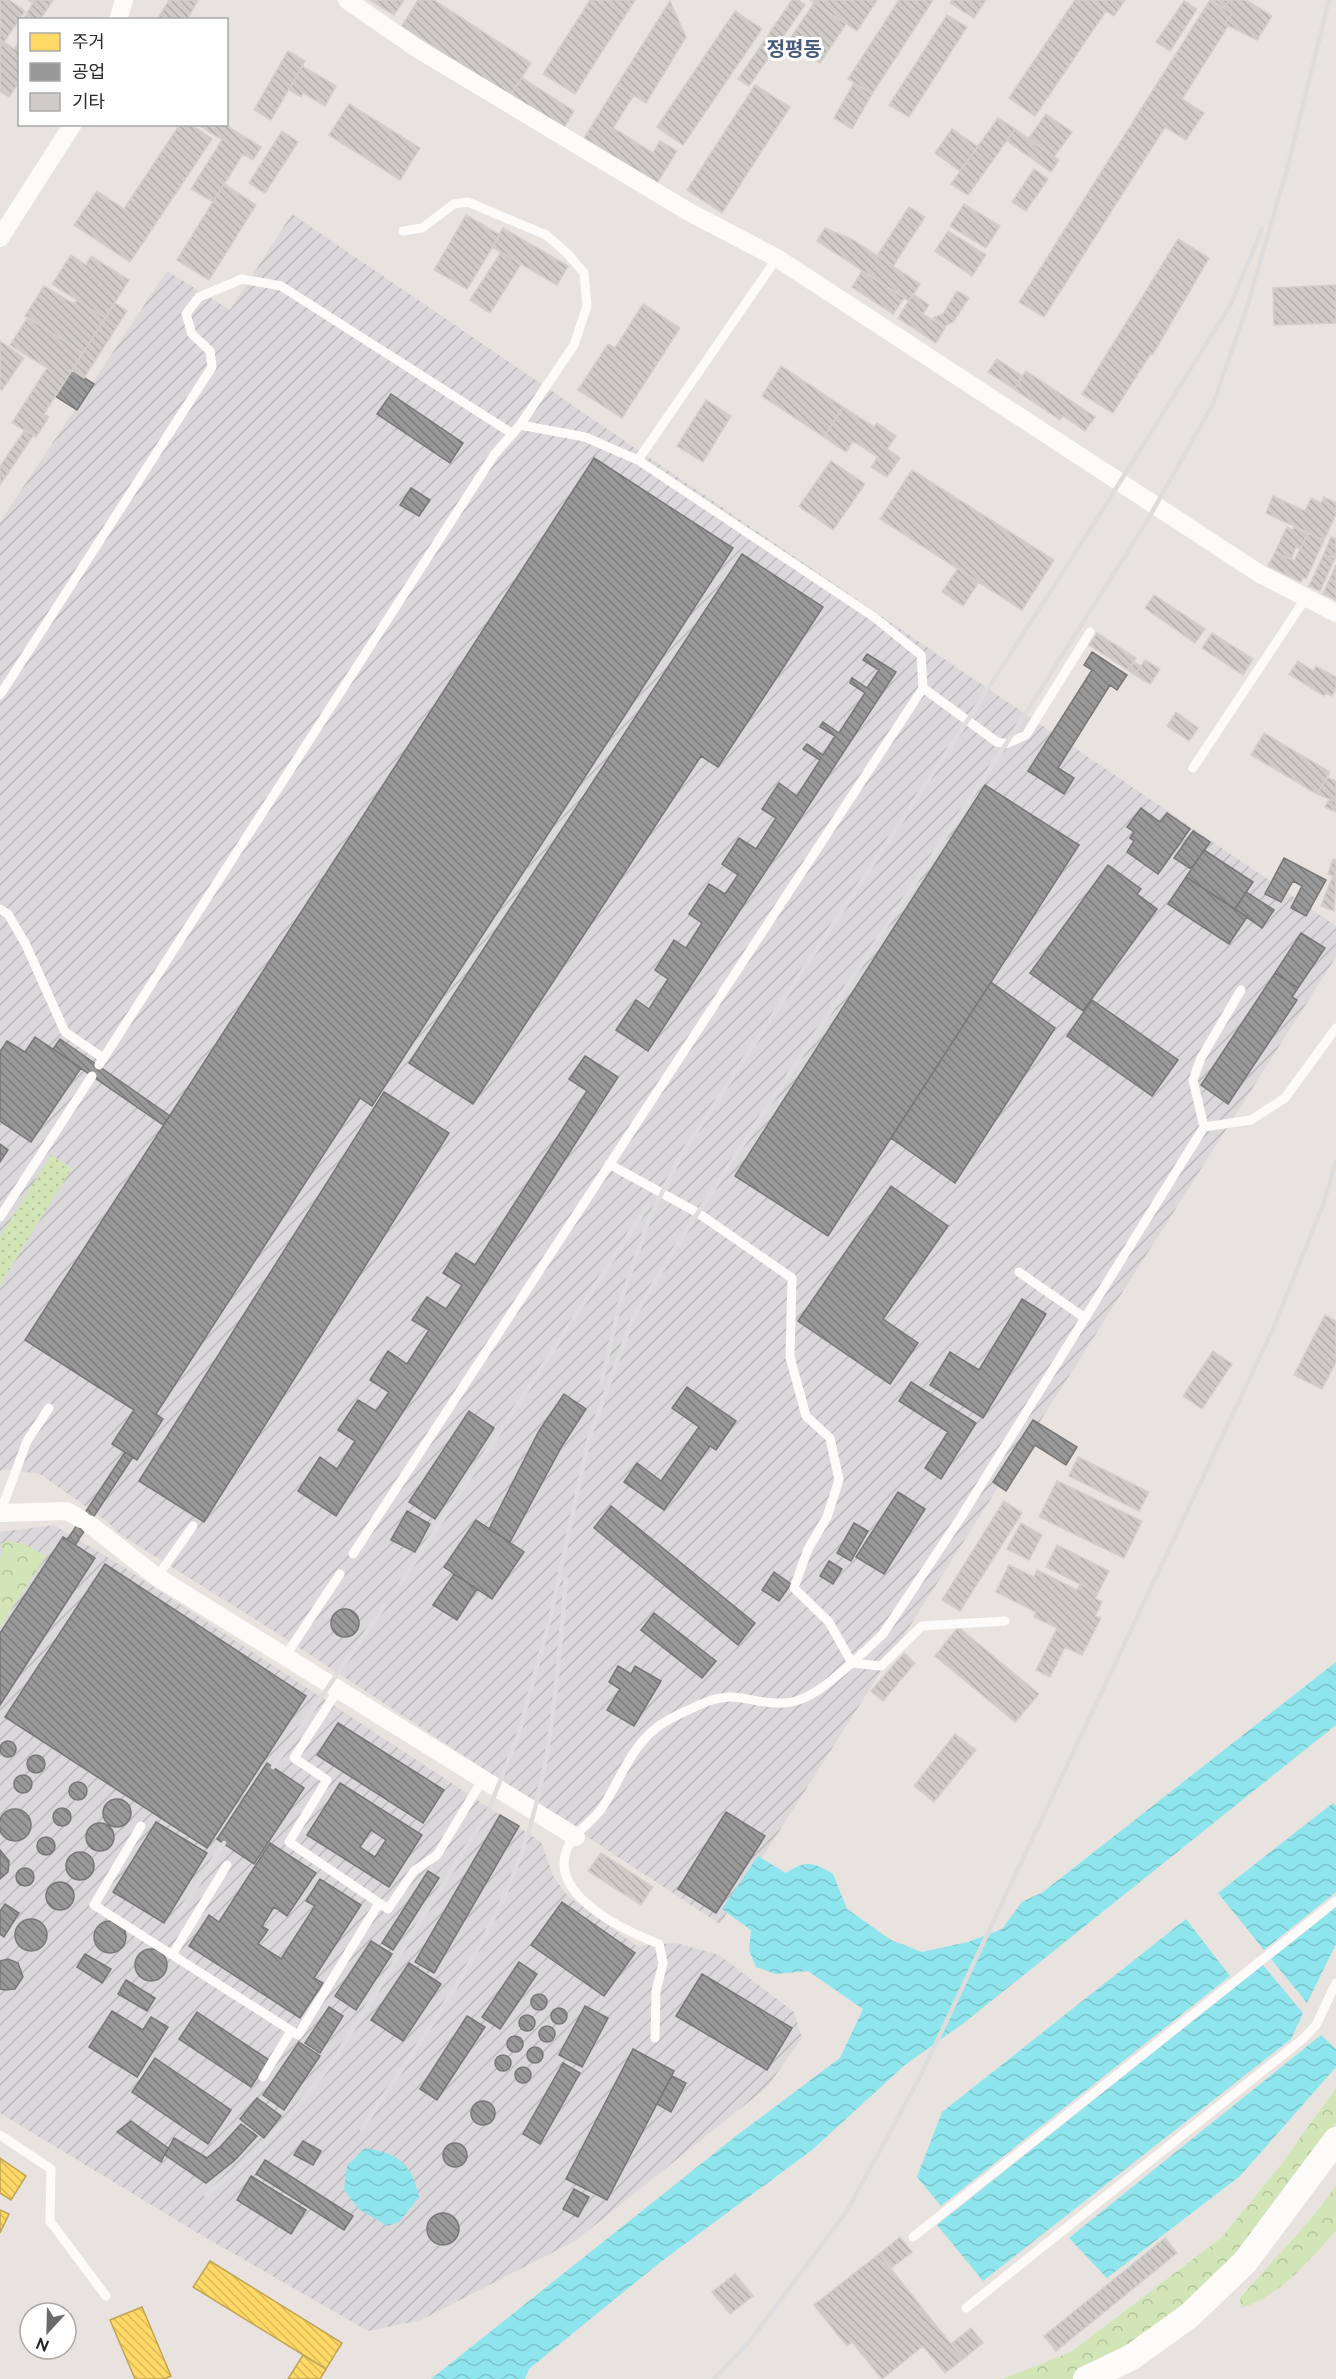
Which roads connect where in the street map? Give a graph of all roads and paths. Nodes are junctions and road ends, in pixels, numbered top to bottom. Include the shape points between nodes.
1 (124, 0) edge
2 (347, 0) edge
3 (119, 18) edge
4 (72, 126) edge
5 (403, 231) dead end
6 (0, 238) edge
7 (777, 258) junction
8 (520, 425) junction
9 (513, 434) junction
10 (638, 460) junction
11 (1305, 599) junction
12 (1336, 613) edge
13 (1089, 632) dead end
14 (923, 688) junction
15 (0, 695) edge
16 (1193, 768) dead end
17 (0, 909) edge
18 (1242, 990) dead end
19 (1336, 1028) edge
20 (92, 1076) dead end
21 (1204, 1126) junction
22 (609, 1164) junction
23 (0, 1217) edge
24 (1019, 1272) dead end
25 (1085, 1318) junction
26 (49, 1408) dead end
27 (0, 1513) edge
28 (193, 1526) dead end
29 (353, 1554) dead end
30 (340, 1574) dead end
31 (157, 1577) junction
32 (1005, 1621) dead end
33 (284, 1658) junction
34 (852, 1662) junction
35 (338, 1690) junction
36 (483, 1779) junction
37 (141, 1826) dead end
38 (576, 1837) junction
39 (227, 1866) dead end
40 (1336, 1901) edge
41 (379, 1903) junction
42 (172, 1955) junction
43 (1336, 1983) edge
44 (291, 2031) junction
45 (655, 2038) dead end
46 (263, 2078) dead end
47 (0, 2135) edge
48 (1336, 2140) edge
49 (913, 2237) dead end
50 (106, 2296) dead end
51 (966, 2308) dead end
52 (1086, 2379) edge

1 - 3 street
2 - 7 street via 418,49 689,212
4 - 6 street
5 - 8 lane via 422,228 454,204 468,202 546,236 584,273 587,306 573,345
7 - 10 lane
7 - 11 street via 1260,574
8 - 9 lane
8 - 10 lane via 585,437
9 - 15 lane via 281,286 242,279 199,297 186,314 192,334 210,351 212,367
9 - 17 lane via 494,455 101,1062 65,1032 26,945 8,914
10 - 14 lane via 874,618 921,655
11 - 12 street
11 - 16 lane
13 - 14 lane via 1026,735 1006,744 997,742
14 - 22 lane
18 - 21 lane via 1201,1058 1193,1080
19 - 21 lane via 1285,1098 1251,1120
20 - 23 lane
21 - 25 lane
22 - 29 lane
22 - 34 lane via 698,1213 792,1278 790,1357 806,1416 830,1438 839,1480 828,1517 808,1549 794,1588 829,1623
24 - 25 lane
25 - 34 lane via 883,1634
26 - 27 lane via 27,1441
27 - 31 street via 67,1511
28 - 31 lane
30 - 33 lane
31 - 33 street
32 - 34 lane via 922,1626 881,1666
33 - 35 street
34 - 38 lane via 820,1690 784,1704 735,1695 702,1704 655,1729 626,1766 601,1809
35 - 36 street
35 - 41 lane via 294,1758 327,1780 290,1842
36 - 38 street
36 - 41 lane via 437,1855 414,1871 388,1909
37 - 42 lane via 94,1905
38 - 45 lane via 566,1850 565,1874 585,1904 631,1933 659,1944 663,1963 656,1991
39 - 42 lane
40 - 49 lane
41 - 44 lane via 298,2035
42 - 44 lane
43 - 51 lane via 1316,2025 1304,2038
44 - 46 lane
47 - 50 lane via 51,2169 50,2221
48 - 52 main road via 1245,2262 1190,2315 1132,2357

